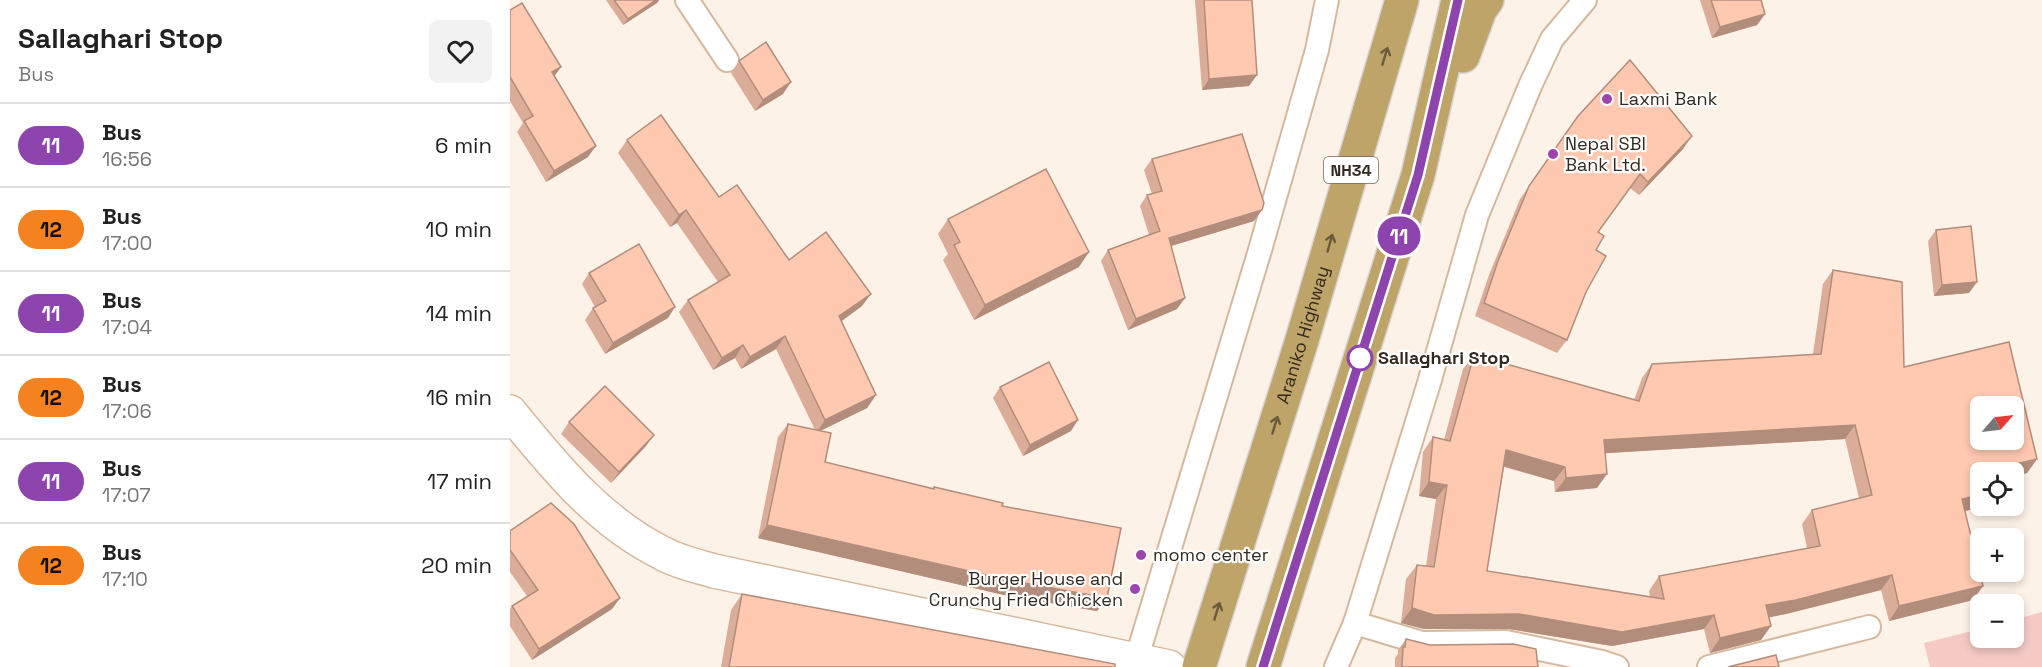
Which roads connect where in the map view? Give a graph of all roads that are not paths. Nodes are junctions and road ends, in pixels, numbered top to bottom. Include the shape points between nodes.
1 (687, 0) edge
2 (1327, 0) edge
3 (1402, 0) edge
4 (1458, 0) edge
5 (1487, 0) edge
6 (1585, 0) edge
7 (727, 60) dead end
8 (1418, 175) junction
9 (510, 412) edge
10 (1355, 623) junction
11 (1869, 627) dead end
12 (1134, 663) edge
13 (1169, 667) edge
14 (1199, 667) edge
15 (1263, 667) edge
16 (1336, 667) edge
17 (1617, 667) edge
18 (1710, 667) edge

1 - 7 lane
2 - 12 lane via 1317,50 1260,250
14 -> 3 highway, Araniko Highway / NH34 via 1302,340
4 - 8 highway
5 - 8 highway
6 - 10 lane via 1552,39 1477,215
8 - 15 highway
9 - 12 street via 576,490 612,522 663,554 714,571
10 - 16 lane
10 - 17 lane via 1422,643 1506,642
11 - 18 lane
12 - 13 street

